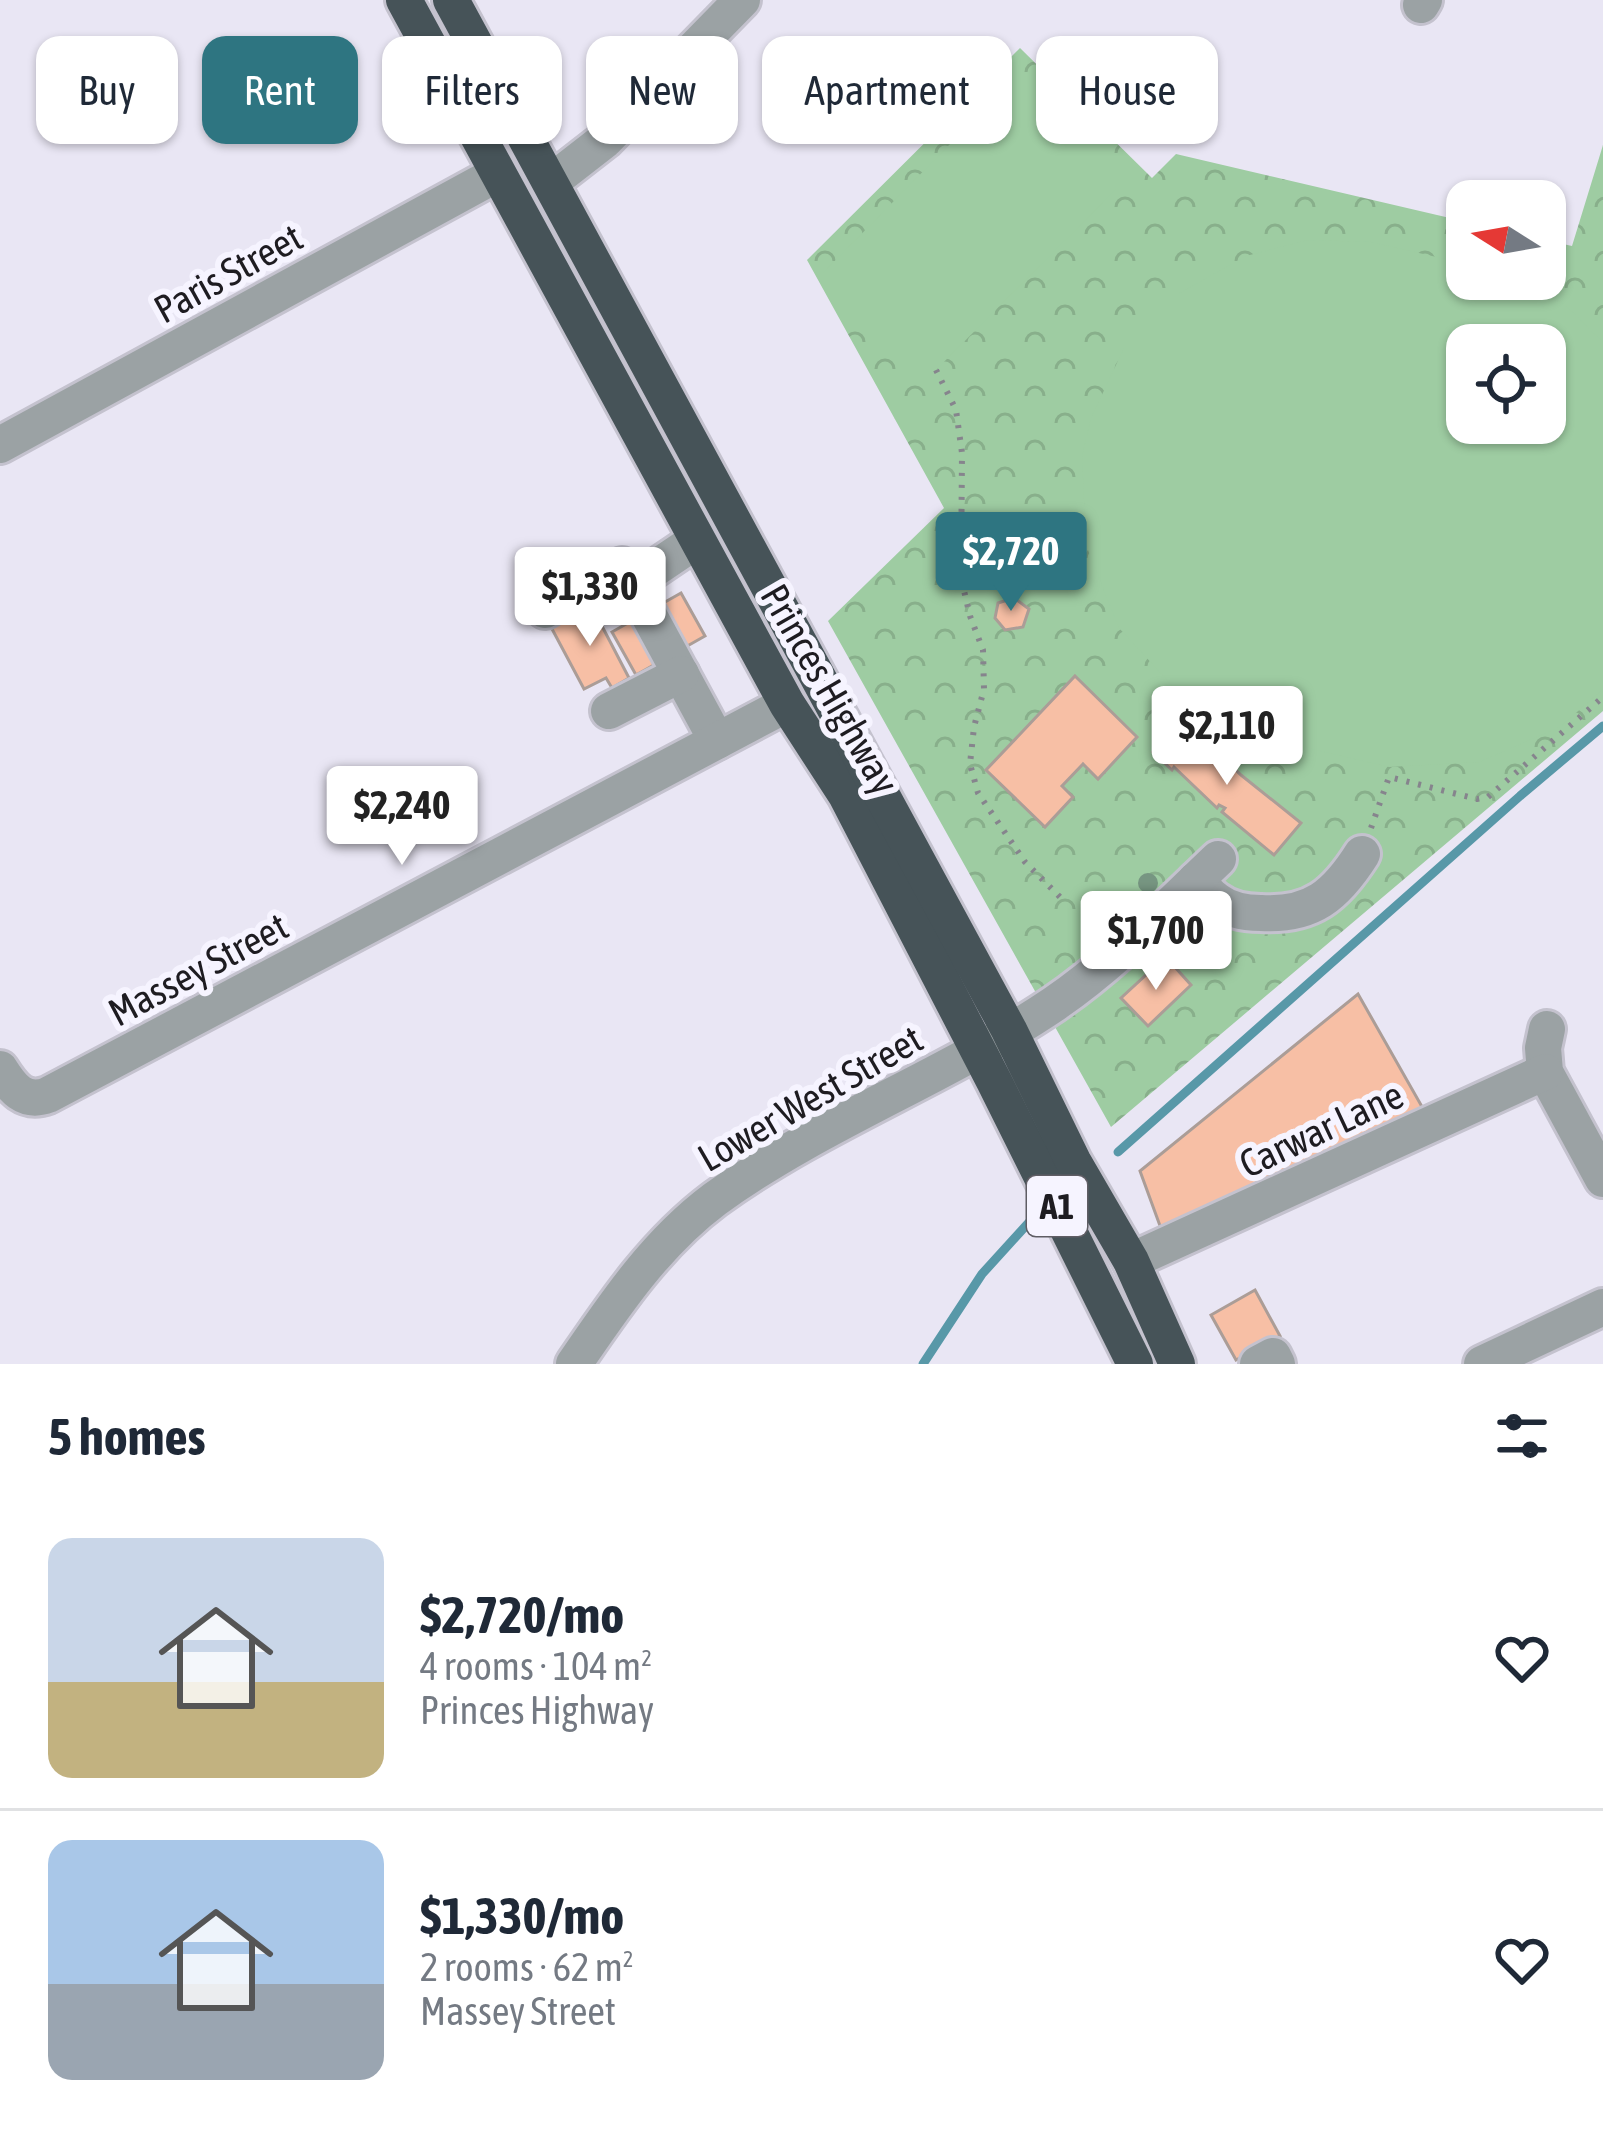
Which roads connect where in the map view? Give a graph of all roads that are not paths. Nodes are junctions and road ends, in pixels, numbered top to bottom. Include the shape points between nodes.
1 (404, 0) edge
2 (451, 0) edge
3 (742, 0) edge
4 (497, 174) junction
5 (551, 182) junction
6 (0, 445) edge
7 (697, 540) junction
8 (632, 584) junction
9 (545, 610) dead end
10 (681, 674) junction
11 (787, 704) junction
12 (609, 711) dead end
13 (717, 741) junction
14 (1362, 854) road end
15 (1547, 1029) dead end
16 (1009, 1030) junction
17 (977, 1048) junction
18 (0, 1069) edge
19 (1545, 1072) junction
20 (1603, 1179) edge
21 (1131, 1261) junction
22 (1603, 1307) edge
23 (574, 1364) edge
24 (1135, 1364) edge
25 (1177, 1364) edge
26 (1258, 1364) edge
27 (1277, 1364) edge
28 (1481, 1364) edge

1 - 4 highway, Princes Highway / A1
2 - 5 highway, Princes Highway / A1
3 - 5 street via 605,140
4 - 6 street, Paris Street
4 - 7 highway, Princes Highway / A1
5 - 16 highway, Princes Highway / A1
7 - 8 street
7 - 11 highway, Princes Highway / A1
8 - 9 street via 622,566
8 - 10 street
10 - 12 street
10 - 13 street
11 - 13 street, Massey Street
11 - 17 highway, Princes Highway / A1 via 846,795
13 - 18 street, Massey Street via 61,1089 34,1100
14 - 16 street, Lower West Street via 1320,902 1274,914 1219,903 1207,870 1096,973
15 - 19 street
16 - 17 street, Lower West Street
16 - 21 highway, Princes Highway / A1
17 - 23 street, Lower West Street via 712,1201 646,1262
17 - 24 highway, Princes Highway / A1
19 - 20 street
19 - 21 street, Carwar Lane
21 - 25 highway, Princes Highway / A1
22 - 28 street
26 - 27 street via 1274,1356

